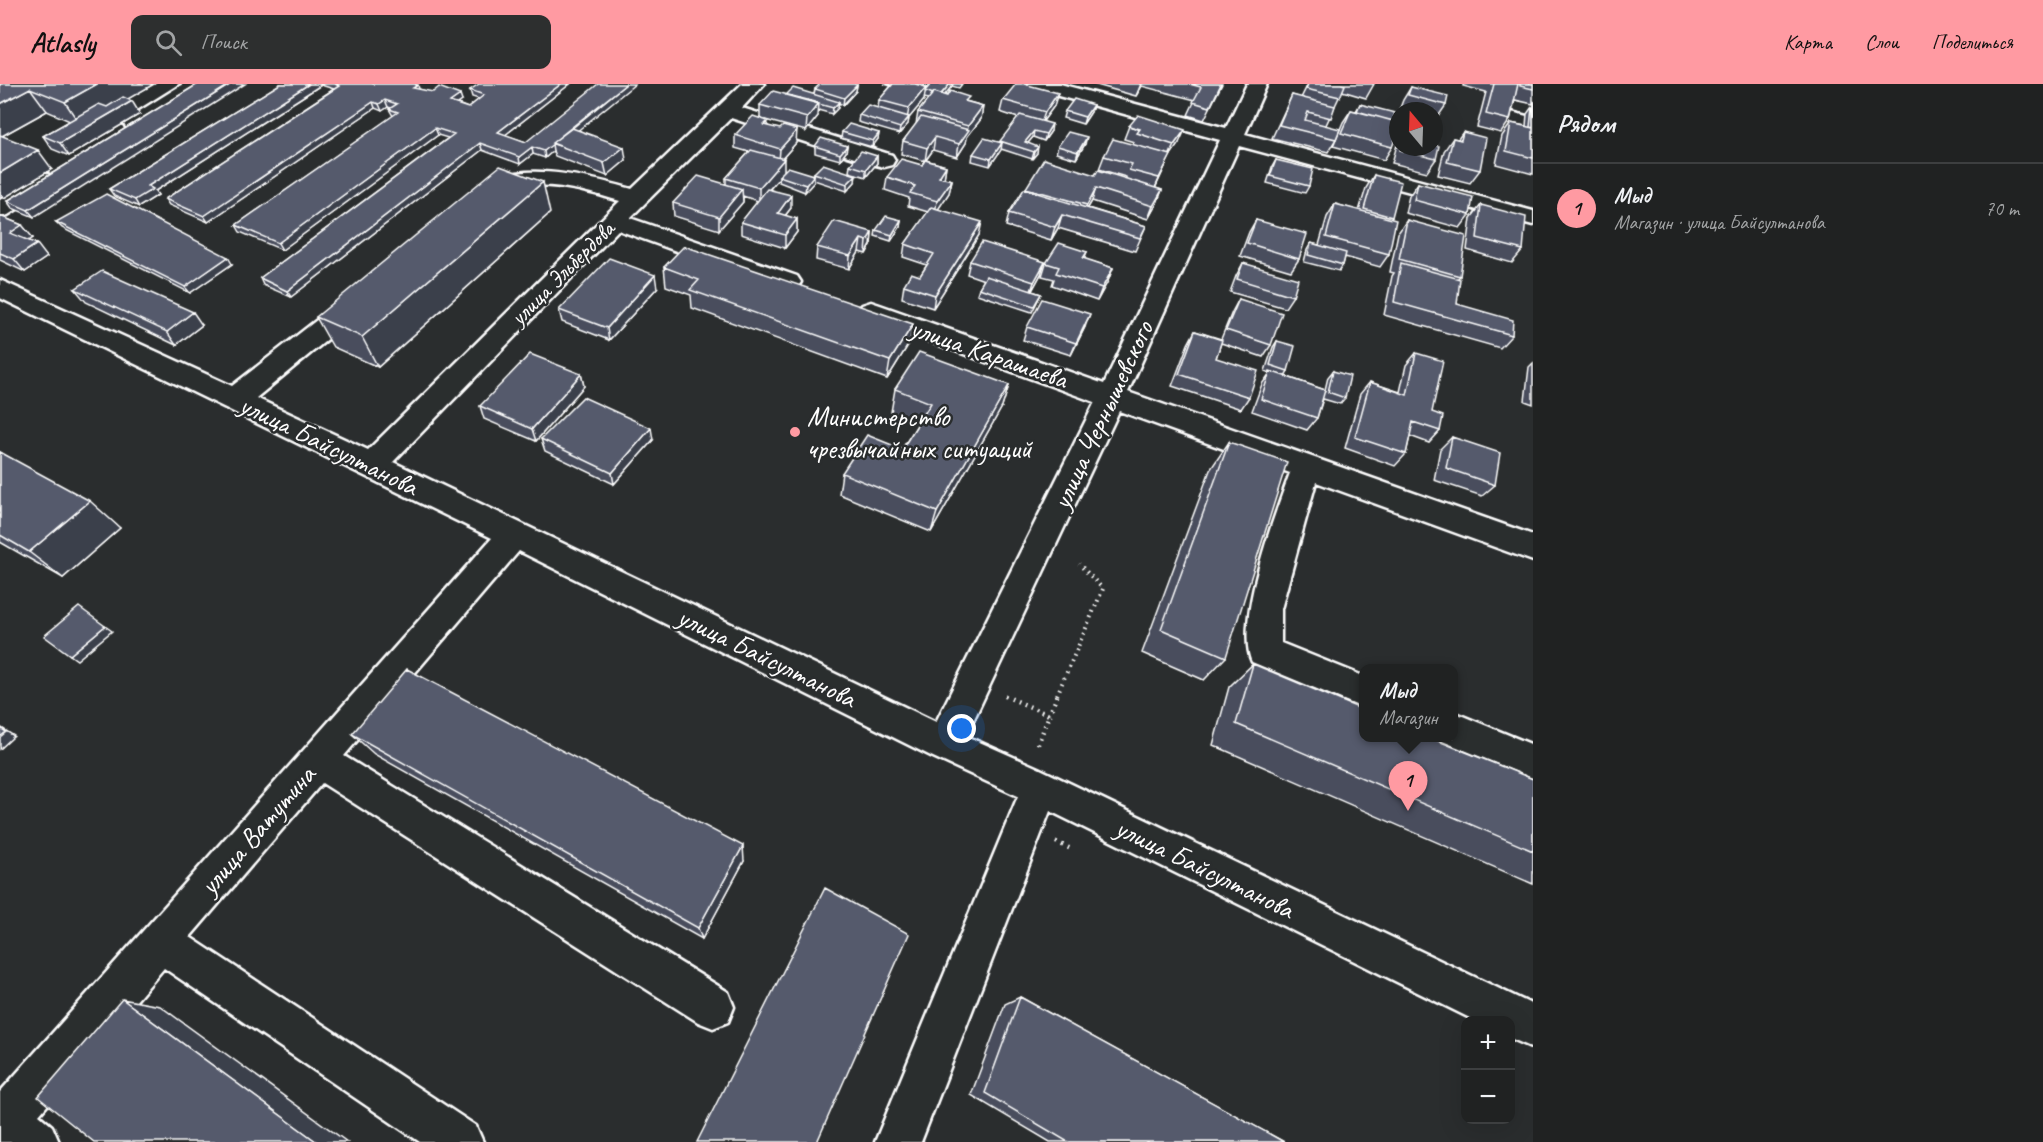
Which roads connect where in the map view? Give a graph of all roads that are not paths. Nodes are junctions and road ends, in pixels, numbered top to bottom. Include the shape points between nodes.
1 (197, 84) edge
2 (754, 84) edge
3 (1036, 84) edge
4 (1257, 84) edge
5 (727, 110) junction
6 (118, 135) edge
7 (1232, 138) junction
8 (884, 160) dead end
9 (59, 172) edge
10 (637, 198) junction
11 (475, 206) edge
12 (0, 210) edge
13 (1533, 218) edge
14 (614, 220) junction
15 (0, 288) edge
16 (374, 288) edge
17 (813, 291) edge
18 (847, 302) edge
19 (1112, 396) junction
20 (235, 399) junction
21 (372, 465) junction
22 (1307, 466) junction
23 (515, 534) junction
24 (1533, 548) edge
25 (1359, 690) edge
26 (1458, 731) edge
27 (944, 744) junction
28 (318, 760) junction
29 (1533, 762) edge
30 (1038, 769) junction
31 (160, 941) junction
32 (713, 1007) dead end
33 (1533, 1027) edge
34 (14, 1129) edge
35 (460, 1142) edge
36 (898, 1142) edge

1 - 6 street
2 - 5 street, улица Эльбердова
3 - 7 street
4 - 7 street, улица Чернышевского
5 - 8 street
5 - 10 street, улица Эльбердова
7 - 13 street
7 - 19 street, улица Чернышевского
9 - 12 street
10 - 11 street via 544,178 522,179 503,183
10 - 14 street, улица Эльбердова
14 - 17 street
14 - 21 street, улица Эльбердова
15 - 20 street, улица Байсултанова
16 - 20 street
18 - 19 street, улица Карашаева
19 - 22 street, улица Карашаева
19 - 27 street, улица Чернышевского
20 - 21 street, улица Байсултанова
21 - 23 street, улица Байсултанова
22 - 24 street, улица Карашаева
22 - 25 street via 1265,609 1264,651
23 - 27 street, улица Байсултанова
23 - 28 street, улица Ватутина
26 - 29 street
27 - 30 street, улица Байсултанова
28 - 31 street, улица Ватутина
28 - 32 street
30 - 33 street, улица Байсултанова
30 - 36 street
31 - 34 street, улица Ватутина
31 - 35 street

